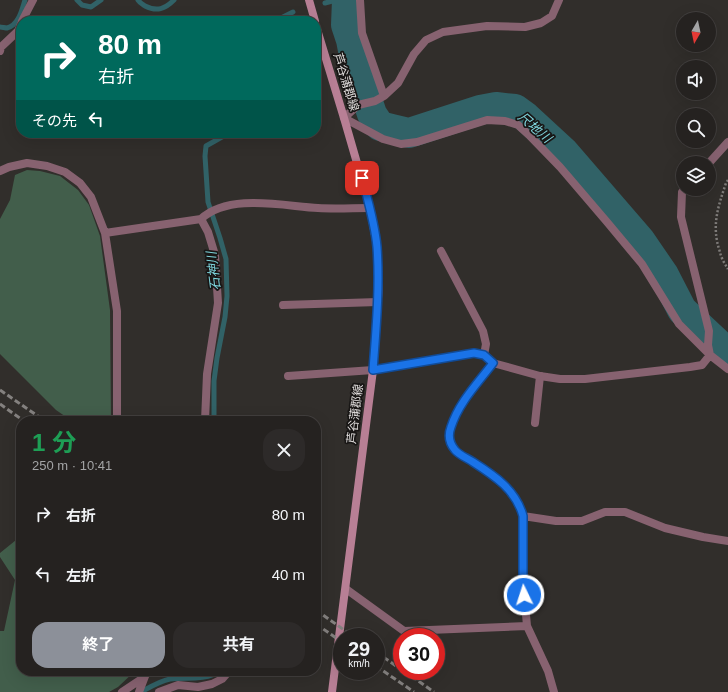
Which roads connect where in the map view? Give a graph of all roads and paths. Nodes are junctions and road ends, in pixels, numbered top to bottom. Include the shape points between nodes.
1 (33, 0) edge
2 (309, 0) edge
3 (360, 0) edge
4 (559, 0) edge
5 (25, 16) edge
6 (314, 16) edge
7 (16, 33) edge
8 (321, 42) edge
9 (0, 51) edge
10 (384, 96) junction
11 (344, 118) junction
12 (728, 142) edge
13 (715, 156) edge
14 (0, 171) edge
15 (728, 180) edge
16 (682, 196) edge
17 (370, 208) junction
18 (203, 217) junction
19 (105, 233) junction
20 (441, 251) dead end
21 (728, 269) edge
22 (378, 302) junction
23 (283, 305) dead end
24 (484, 355) junction
25 (710, 355) junction
26 (493, 363) junction
27 (728, 369) edge
28 (373, 370) junction
29 (288, 376) dead end
30 (540, 376) junction
31 (117, 416) edge
32 (205, 416) edge
33 (535, 423) dead end
34 (523, 516) junction
35 (728, 541) edge
36 (346, 589) junction
37 (527, 626) junction
38 (225, 676) edge
39 (142, 681) edge
40 (122, 692) edge
41 (159, 692) edge
42 (332, 692) edge
43 (554, 692) edge

1 - 5 street
2 - 6 main road
3 - 10 street via 362,33
4 - 10 street via 552,16 541,23 525,27 487,26 443,32 426,40 414,54 398,83
7 - 9 street
8 - 11 main road, 芦谷蒲郡線
10 - 11 street via 358,105
11 - 17 main road, 芦谷蒲郡線
11 - 25 street via 383,139 401,144 416,142 487,120 518,124 560,167 642,264 679,324
12 - 13 street
14 - 19 street via 27,164 47,166 65,172 80,183 91,196
15 - 21 path via 717,209 716,232 720,252
16 - 25 street via 681,217 709,331
17 - 18 street via 318,208 248,202 232,204
17 - 22 main road, 芦谷蒲郡線 via 377,246
18 - 19 street
18 - 32 street via 215,256 218,303 207,374
19 - 31 street via 117,311
20 - 24 street via 483,331 486,344
22 - 23 street
22 - 28 main road, 芦谷蒲郡線
24 - 26 street
24 - 28 street via 474,353
25 - 27 street
25 - 30 street via 702,364 690,367 585,379
26 - 30 street
26 - 34 street via 462,403 450,427 449,440 455,450 511,491 521,507
28 - 29 street
28 - 36 main road, 芦谷蒲郡線
30 - 33 street
34 - 35 street via 556,521 582,521 605,512 625,512 665,528
34 - 37 street via 523,580
36 - 37 street via 404,631
36 - 42 main road, 芦谷蒲郡線
37 - 43 street via 548,671
38 - 41 street via 212,684 198,687 178,685
39 - 40 street

